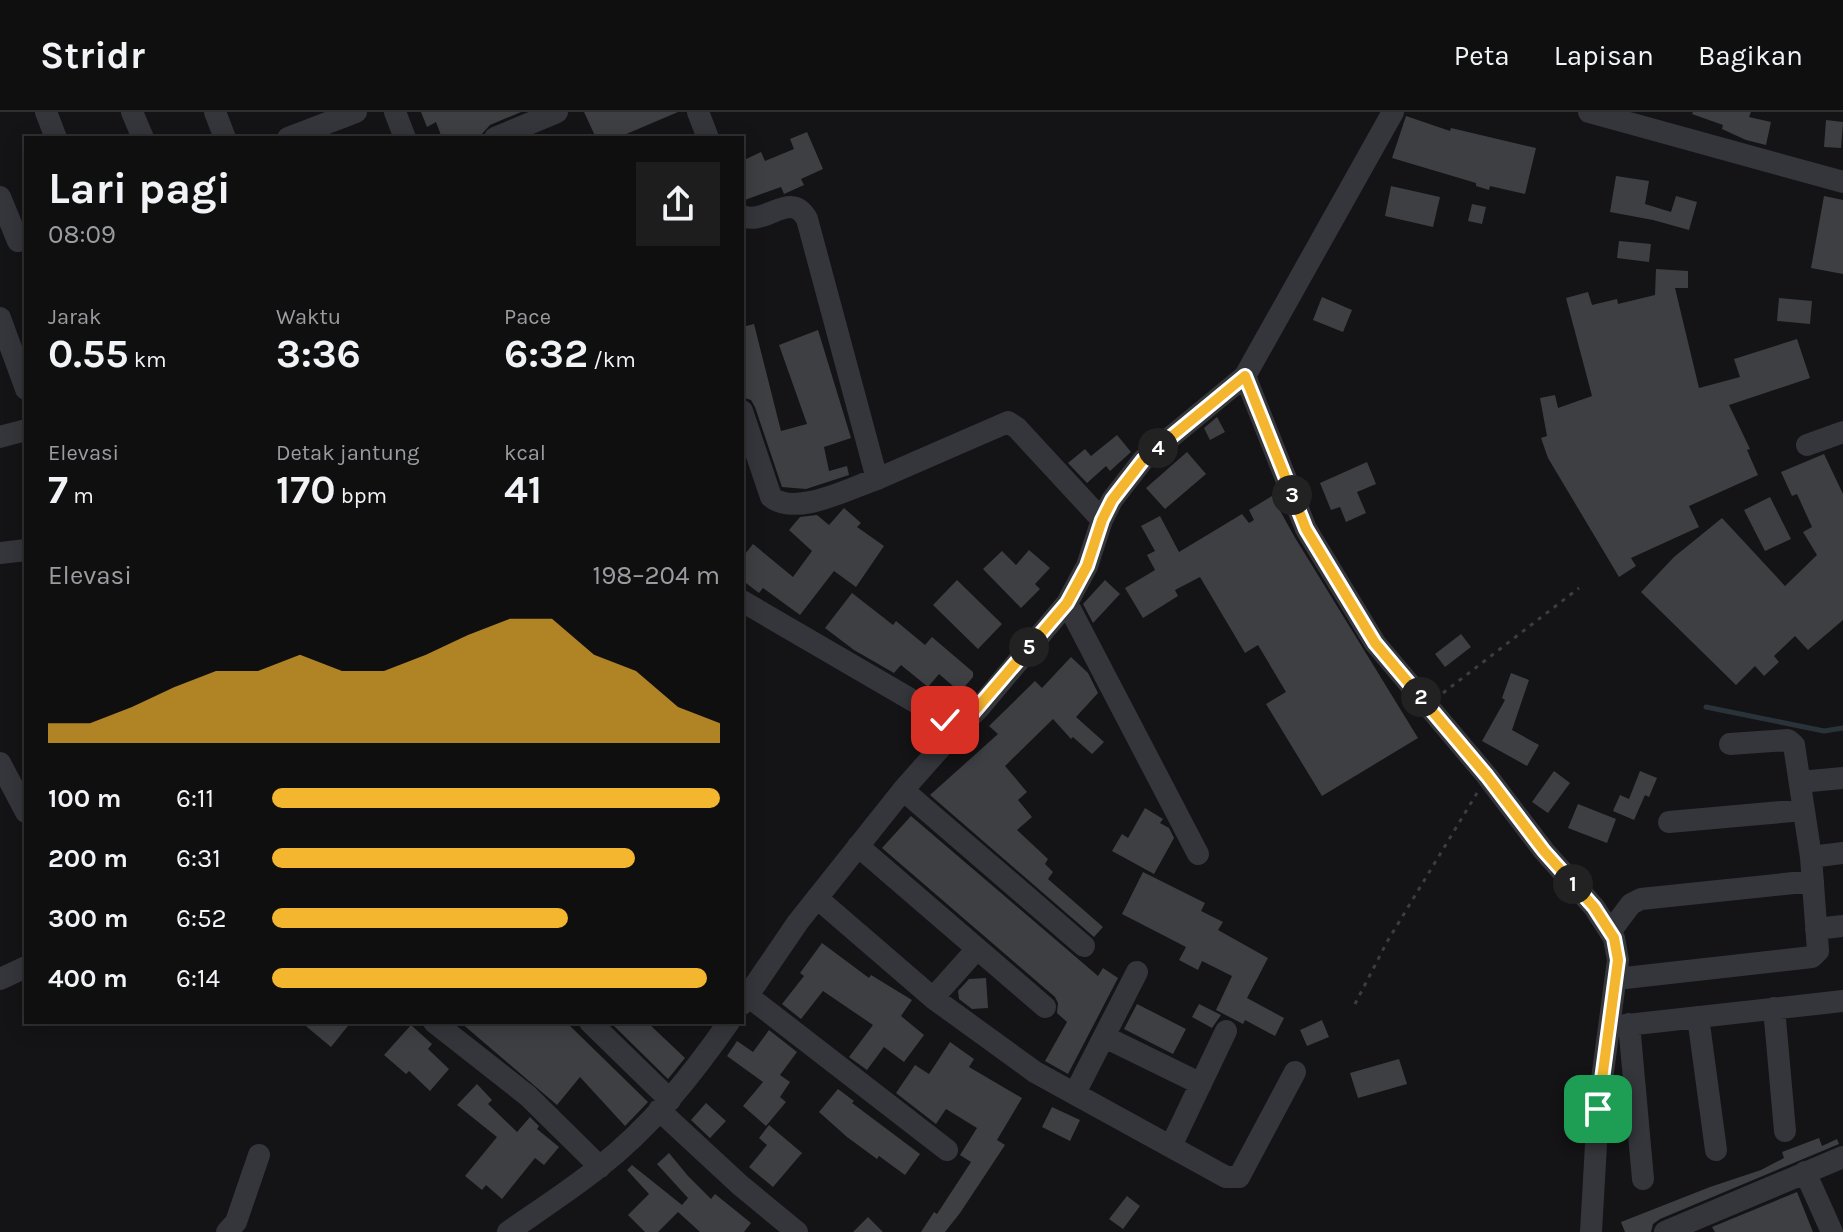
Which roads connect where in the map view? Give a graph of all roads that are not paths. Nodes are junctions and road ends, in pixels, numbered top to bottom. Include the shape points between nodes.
1 (46, 112) edge
2 (132, 112) edge
3 (215, 112) edge
4 (356, 112) edge
5 (395, 112) edge
6 (557, 112) edge
7 (698, 112) edge
8 (1393, 112) edge
9 (1589, 112) edge
10 (308, 121) edge
11 (55, 136) edge
12 (142, 136) edge
13 (224, 136) edge
14 (290, 136) edge
15 (404, 136) edge
16 (500, 136) edge
17 (707, 136) edge
18 (1843, 182) edge
19 (0, 197) edge
20 (744, 216) edge
21 (15, 242) edge
22 (0, 318) edge
23 (1245, 376) junction
24 (24, 384) edge
25 (744, 417) edge
26 (24, 431) edge
27 (1843, 432) edge
28 (0, 437) edge
29 (1807, 445) dead end
30 (877, 479) junction
31 (1102, 520) junction
32 (24, 550) edge
33 (0, 553) edge
34 (744, 602) edge
35 (1067, 603) junction
36 (960, 728) junction
37 (1730, 744) dead end
38 (0, 763) edge
39 (1843, 778) edge
40 (1800, 782) junction
41 (903, 790) junction
42 (24, 808) edge
43 (1804, 810) junction
44 (1669, 822) dead end
45 (858, 846) junction
46 (1843, 853) edge
47 (1198, 854) dead end
48 (1811, 857) junction
49 (1813, 881) junction
50 (817, 898) junction
51 (1843, 926) edge
52 (1816, 929) junction
53 (1610, 932) junction
54 (1084, 946) dead end
55 (976, 950) junction
56 (24, 968) edge
57 (1137, 972) dead end
58 (0, 979) edge
59 (1616, 979) junction
60 (933, 998) junction
61 (745, 1000) edge
62 (1843, 1001) edge
63 (1045, 1007) dead end
64 (1774, 1008) junction
65 (1698, 1017) junction
66 (437, 1024) edge
67 (592, 1024) edge
68 (728, 1024) edge
69 (1619, 1025) junction
70 (1226, 1031) dead end
71 (1105, 1037) junction
72 (1295, 1072) dead end
73 (1201, 1084) junction
74 (1075, 1093) junction
75 (664, 1105) junction
76 (1785, 1131) dead end
77 (1171, 1146) junction
78 (947, 1150) dead end
79 (1716, 1150) dead end
80 (259, 1155) dead end
81 (1843, 1157) edge
82 (600, 1167) junction
83 (1805, 1172) junction
84 (1643, 1179) dead end
85 (238, 1229) edge
86 (508, 1232) edge
87 (797, 1232) edge
88 (1591, 1232) edge
89 (1665, 1232) edge
90 (1832, 1232) edge

1 - 11 street
2 - 12 street
3 - 13 street
4 - 10 street
5 - 15 street
6 - 16 street
7 - 17 street
8 - 23 street
9 - 18 street
10 - 14 street
19 - 21 street
20 - 30 street via 795,206 807,219
22 - 24 street
23 - 31 street via 1143,460
23 - 53 street via 1306,529 1375,643
25 - 30 street via 775,501 793,505
26 - 28 street
27 - 29 street
30 - 31 street via 1008,422
31 - 35 street via 1087,566
32 - 33 street
34 - 36 street
35 - 36 street
35 - 47 street
36 - 41 street
37 - 40 street via 1788,740 1794,745
38 - 42 street
39 - 40 street
40 - 43 street
41 - 45 street
41 - 54 street
43 - 44 street
43 - 48 street
45 - 50 street
45 - 55 street
46 - 48 street
48 - 49 street
49 - 52 street
49 - 53 street via 1641,899
50 - 60 street
50 - 61 street
51 - 52 street
52 - 59 street via 1818,951 1812,957
53 - 59 street via 1618,960
55 - 60 street
55 - 63 street
56 - 58 street
57 - 71 street
59 - 69 street
60 - 74 street via 1035,1072
61 - 78 street
62 - 64 street
64 - 65 street
64 - 76 street
65 - 69 street
65 - 79 street
66 - 82 street via 528,1096
67 - 75 street
68 - 75 street
69 - 84 street
69 - 88 street via 1598,1109
70 - 73 street
71 - 73 street
71 - 74 street
72 - 77 street via 1239,1177 1226,1177
73 - 77 street
74 - 77 street
75 - 82 street
75 - 87 street via 740,1185
80 - 85 street
81 - 83 street
82 - 86 street
83 - 89 street
83 - 90 street

